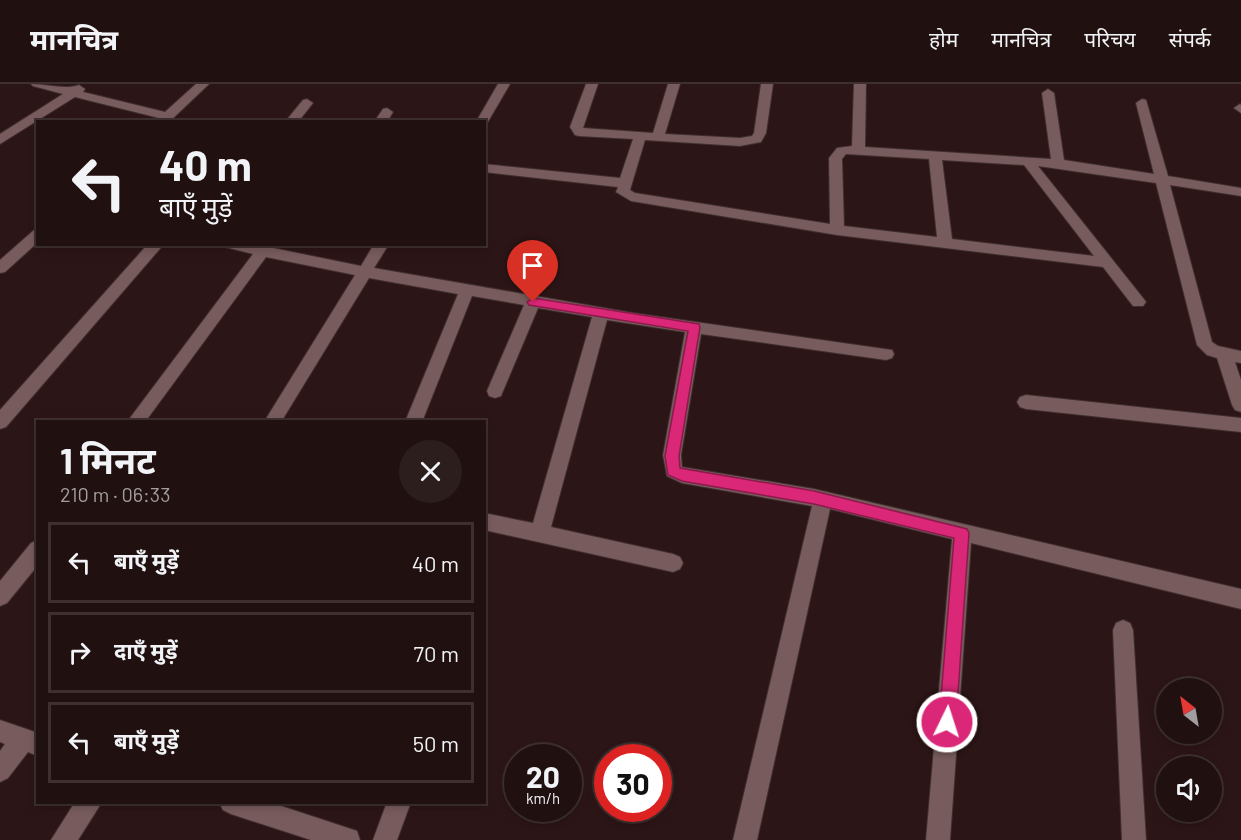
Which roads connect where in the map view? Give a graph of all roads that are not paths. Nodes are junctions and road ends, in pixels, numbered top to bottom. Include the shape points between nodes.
1 (37, 84) edge
2 (87, 84) edge
3 (203, 84) edge
4 (504, 84) edge
5 (592, 84) edge
6 (675, 84) edge
7 (767, 84) edge
8 (860, 84) edge
9 (73, 93) junction
10 (1048, 93) dead end
11 (307, 103) dead end
12 (1142, 103) dead end
13 (164, 119) edge
14 (293, 120) edge
15 (483, 120) edge
16 (640, 136) junction
17 (658, 136) junction
18 (0, 140) edge
19 (858, 151) junction
20 (935, 155) junction
21 (1027, 160) junction
22 (1058, 163) junction
23 (486, 168) edge
24 (1162, 178) junction
25 (624, 183) junction
26 (1241, 192) edge
27 (837, 230) junction
28 (36, 236) edge
29 (945, 244) junction
30 (155, 246) edge
31 (248, 246) edge
32 (381, 246) edge
33 (265, 248) edge
34 (1108, 262) junction
35 (0, 268) edge
36 (365, 272) junction
37 (467, 290) junction
38 (533, 302) junction
39 (1138, 302) dead end
40 (601, 313) junction
41 (694, 327) junction
42 (885, 354) dead end
43 (1233, 355) edge
44 (495, 391) dead end
45 (1026, 402) dead end
46 (1241, 405) edge
47 (136, 420) edge
48 (273, 420) edge
49 (414, 420) edge
50 (0, 422) edge
51 (1241, 425) edge
52 (814, 497) junction
53 (486, 521) edge
54 (962, 533) junction
55 (540, 534) junction
56 (36, 551) edge
57 (673, 563) dead end
58 (0, 596) edge
59 (1241, 599) edge
60 (1123, 630) dead end
61 (0, 732) edge
62 (30, 742) edge
63 (0, 770) edge
64 (89, 804) edge
65 (237, 804) edge
66 (398, 804) edge
67 (63, 840) edge
68 (348, 840) edge
69 (385, 840) edge
70 (745, 840) edge
71 (938, 840) edge
72 (1134, 840) edge

1 - 9 street
2 - 9 street
3 - 13 street
4 - 15 street
5 - 16 street via 577,130
6 - 17 street
7 - 17 street via 757,139 740,142
8 - 19 street
9 - 13 street
9 - 18 street
10 - 22 street
11 - 14 street
12 - 24 street
16 - 17 street
16 - 25 street
19 - 20 street
19 - 27 street via 842,151 835,158
20 - 21 street
20 - 29 street
21 - 22 street
21 - 34 street
22 - 24 street
23 - 25 street
24 - 26 street
24 - 43 street via 1205,345
25 - 27 street via 623,192 631,197
27 - 29 street
28 - 35 street
29 - 34 street
30 - 50 street
31 - 33 street
32 - 36 street
33 - 36 street
33 - 47 street
34 - 39 street
36 - 37 street
36 - 48 street
37 - 38 street
37 - 49 street
38 - 40 street
38 - 44 street
40 - 41 street
40 - 55 street
41 - 42 street
41 - 52 street via 672,456 673,471
43 - 46 street
45 - 51 street
52 - 54 street
52 - 70 street via 822,503 821,510
53 - 55 street
54 - 59 street
54 - 71 street
55 - 57 street
56 - 58 street
60 - 72 street
61 - 62 street
62 - 63 street
64 - 67 street
65 - 68 street
66 - 69 street

